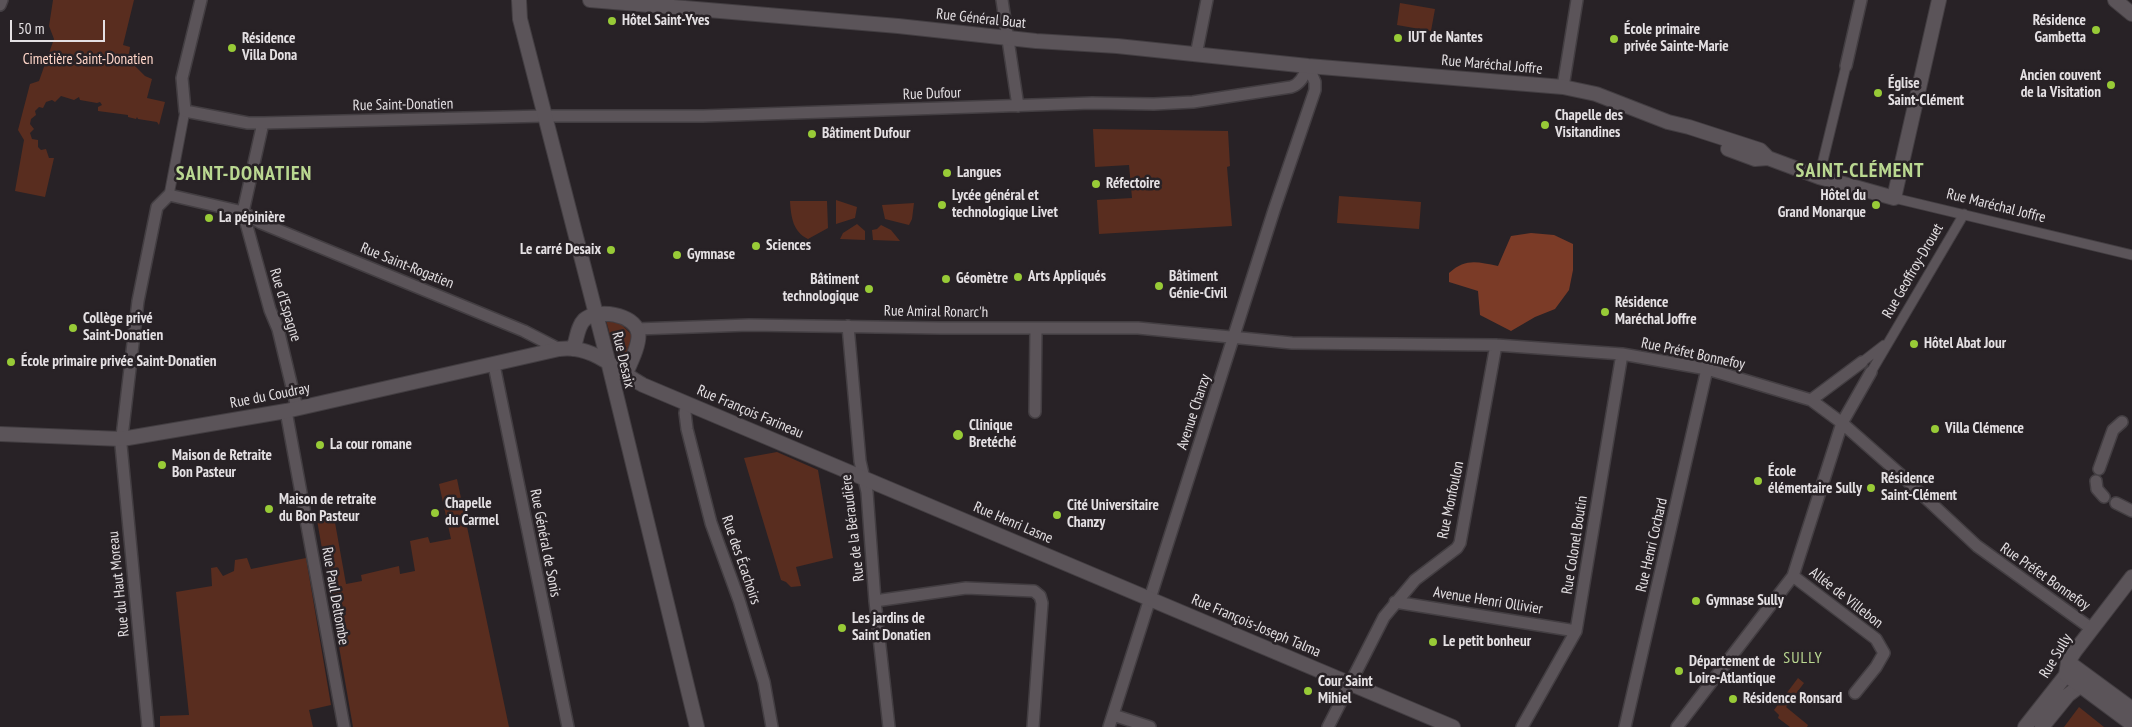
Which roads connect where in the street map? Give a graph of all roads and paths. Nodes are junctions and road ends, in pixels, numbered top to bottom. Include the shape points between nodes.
1 (2, 0) edge
2 (201, 0) edge
3 (519, 0) edge
4 (590, 0) edge
5 (1002, 0) edge
6 (1207, 0) edge
7 (1576, 0) edge
8 (1861, 0) edge
9 (1939, 0) edge
10 (2115, 0) edge
11 (0, 5) edge
12 (2132, 14) edge
13 (1006, 38) junction
14 (1196, 55) junction
15 (1308, 66) junction
16 (1846, 66) joint
17 (1302, 79) junction
18 (1563, 87) junction
19 (1308, 105) junction
20 (1018, 106) junction
21 (186, 111) junction
22 (544, 116) junction
23 (263, 123) junction
24 (1819, 177) junction
25 (169, 195) junction
26 (1894, 198) junction
27 (242, 212) junction
28 (1964, 214) junction
29 (2132, 255) edge
30 (596, 315) junction
31 (848, 326) junction
32 (1036, 328) junction
33 (637, 329) junction
34 (1233, 338) junction
35 (1889, 342) junction
36 (1496, 345) junction
37 (566, 349) junction
38 (1622, 354) junction
39 (607, 360) junction
40 (1862, 362) joint
41 (494, 365) junction
42 (1707, 369) junction
43 (1871, 372) joint
44 (626, 373) junction
45 (1811, 400) junction
46 (687, 403) junction
47 (292, 409) junction
48 (1035, 412) dead end
49 (2122, 422) dead end
50 (1842, 423) junction
51 (0, 434) edge
52 (122, 438) junction
53 (2099, 469) dead end
54 (864, 477) junction
55 (2096, 481) dead end
56 (2104, 497) dead end
57 (2116, 503) dead end
58 (2132, 511) edge
59 (1793, 576) junction
60 (2132, 577) edge
61 (1150, 599) junction
62 (875, 601) junction
63 (1396, 602) junction
64 (2092, 628) junction
65 (1576, 630) junction
66 (2067, 668) junction
67 (1350, 683) junction
68 (2080, 686) junction
69 (1855, 693) dead end
70 (2132, 709) edge
71 (1113, 715) junction
72 (2132, 724) edge
73 (148, 727) edge
74 (344, 727) edge
75 (568, 727) edge
76 (697, 727) edge
77 (772, 727) edge
78 (889, 727) edge
79 (1032, 727) edge
80 (1110, 727) edge
81 (1150, 727) edge
82 (1328, 727) edge
83 (1453, 727) edge
84 (1522, 727) edge
85 (1626, 727) edge
86 (1678, 727) edge
87 (2025, 727) edge
88 (2042, 727) edge

1 - 11 street
2 - 21 street via 182,78
3 - 22 street, Rue Desaix via 520,19
4 - 13 street, Rue Général Buat
5 - 13 street
6 - 14 street
7 - 18 street
8 - 16 street
9 - 26 street
10 - 12 street
13 - 14 street, Rue Général Buat
13 - 20 street
14 - 15 street, Rue Général Buat
15 - 17 street
15 - 18 street, Rue Maréchal Joffre
15 - 19 street, Avenue Chanzy via 1316,82
16 - 24 street
17 - 19 street
17 - 20 street, Rue Dufour via 1291,87 1193,102
18 - 24 street, Rue Maréchal Joffre via 1596,94 1668,122 1760,150 1768,158
19 - 34 street, Avenue Chanzy
20 - 22 street, Rue Dufour via 703,116
21 - 23 street, Rue Saint-Donatien
21 - 25 street
22 - 23 street, Rue Saint-Donatien
22 - 30 street, Rue Desaix
23 - 27 street
24 - 26 street, Rue Maréchal Joffre
25 - 27 street, Rue Saint-Rogatien
25 - 52 street, Rue du Haut Moreau via 157,207 138,301
26 - 28 street, Rue Maréchal Joffre
27 - 37 street, Rue Saint-Rogatien
27 - 47 street, Rue d'Espagne via 278,329
28 - 29 street, Rue Maréchal Joffre
28 - 35 street, Rue Geoffroy-Drouet
30 - 33 street via 612,313
30 - 37 street via 582,323
30 - 39 street, Rue Desaix
31 - 32 street, Rue Amiral Ronarc'h
31 - 33 street, Rue Amiral Ronarc'h
31 - 54 street, Rue de la Béraudière
32 - 34 street, Rue Amiral Ronarc'h via 1138,328
32 - 48 street
33 - 44 street via 638,339
34 - 36 street, Rue Préfet Bonnefoy
34 - 61 street, Avenue Chanzy
35 - 40 street, Rue Geoffroy-Drouet
35 - 43 street, Rue Geoffroy-Drouet
36 - 38 street, Rue Préfet Bonnefoy
36 - 63 street, Rue Monfoulon via 1460,543 1415,580
37 - 39 street, Rue François Farineau
37 - 41 street, Rue du Coudray
38 - 42 street, Rue Préfet Bonnefoy
38 - 65 street, Rue Colonel Boutin
39 - 44 street, Rue François Farineau
39 - 76 street, Rue Desaix
40 - 45 street, Rue Geoffroy-Drouet
41 - 47 street, Rue du Coudray
41 - 75 street, Rue Général de Sonis
42 - 45 street, Rue Préfet Bonnefoy
42 - 85 street, Rue Henri Cochard
43 - 50 street, Rue Geoffroy-Drouet
44 - 46 street, Rue François Farineau via 643,385
45 - 50 street, Rue Préfet Bonnefoy
46 - 54 street, Rue François Farineau
46 - 77 street, Rue des Écachoirs via 684,413 691,447 712,524 764,682
47 - 52 street, Rue du Coudray
47 - 74 street, Rue Paul Deltombe via 299,481
49 - 53 street via 2113,430
50 - 59 street, Rue Geoffroy-Drouet
50 - 64 street, Rue Préfet Bonnefoy via 1977,546
51 - 52 street, Rue du Coudray
52 - 73 street, Rue du Haut Moreau
54 - 61 street, Rue Henri Lasne
54 - 62 street, Rue de la Béraudière
55 - 56 street
57 - 58 street
59 - 69 street, Allée de Villebon via 1876,639 1884,653
59 - 86 street, Rue Geoffroy-Drouet
60 - 64 street, Rue Sully
61 - 67 street, Rue François-Joseph Talma
61 - 71 street, Avenue Chanzy
62 - 78 street, Rue de la Béraudière
62 - 79 street via 966,588 1034,591 1042,603
63 - 65 street, Avenue Henri Ollivier
63 - 67 street, Rue Monfoulon via 1384,616
64 - 66 street, Rue Sully
65 - 84 street, Rue Colonel Boutin
66 - 68 street
66 - 70 street
66 - 87 street, Rue Sully
67 - 82 street, Rue Monfoulon
67 - 83 street, Rue François-Joseph Talma
68 - 72 street
68 - 88 street, Rue Sully via 2068,695
71 - 80 street, Avenue Chanzy
71 - 81 street

